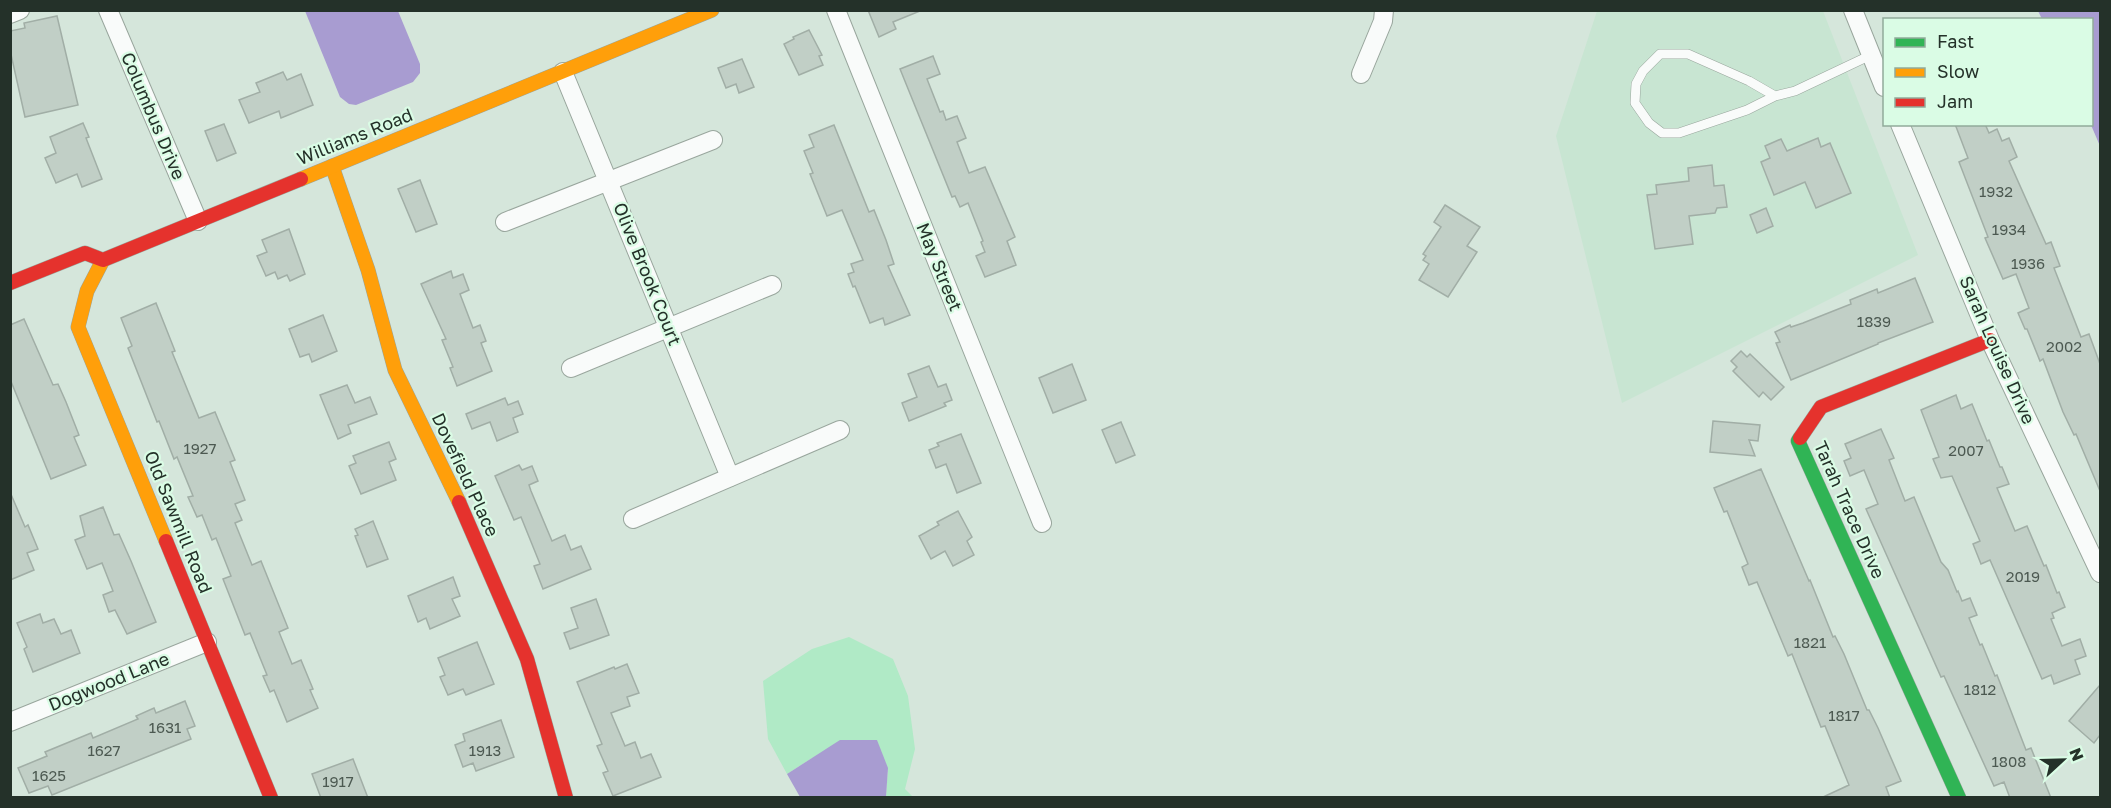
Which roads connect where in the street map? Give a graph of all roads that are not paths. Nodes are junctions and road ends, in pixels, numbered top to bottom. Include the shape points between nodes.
1 (20, 10) edge
2 (108, 10) edge
3 (836, 10) edge
4 (1384, 10) edge
5 (1852, 10) edge
6 (710, 11) edge
7 (10, 14) edge
8 (1871, 55) junction
9 (563, 72) junction
10 (1361, 74) dead end
11 (1883, 85) edge
12 (1775, 96) junction
13 (1901, 126) edge
14 (713, 140) dead end
15 (332, 166) junction
16 (608, 181) junction
17 (198, 221) junction
18 (505, 222) dead end
19 (103, 260) junction
20 (10, 284) edge
21 (772, 285) dead end
22 (669, 328) junction
23 (1990, 340) junction
24 (571, 368) dead end
25 (840, 430) dead end
26 (730, 477) junction
27 (633, 519) dead end
28 (1042, 523) dead end
29 (2100, 573) edge
30 (207, 642) junction
31 (12, 719) edge
32 (271, 798) edge
33 (566, 798) edge
34 (1959, 798) edge

1 - 7 street
2 - 17 street, Columbus Drive
3 - 28 street, May Street
4 - 10 street
5 - 8 street
6 - 9 street, Williams Road
8 - 11 street
8 - 12 lane via 1795,91
9 - 15 street, Williams Road
9 - 16 street, Olive Brook Court
12 - 12 lane via 1689,54 1660,54 1636,84 1635,103 1648,123 1662,133 1679,133
13 - 23 street, Sarah Louise Drive
14 - 16 street
15 - 17 street, Williams Road
15 - 33 street, Dovefield Place via 368,270 396,370 527,659
16 - 18 street
16 - 22 street, Olive Brook Court
17 - 19 street, Williams Road
19 - 20 street, Williams Road via 85,253
19 - 30 street, Old Sawmill Road via 87,291 78,327
21 - 22 street
22 - 24 street
22 - 26 street, Olive Brook Court
23 - 29 street, Sarah Louise Drive
23 - 34 street, Tarah Trace Drive via 1821,407 1798,441
25 - 26 street
26 - 27 street
30 - 31 street, Dogwood Lane
30 - 32 street, Old Sawmill Road

